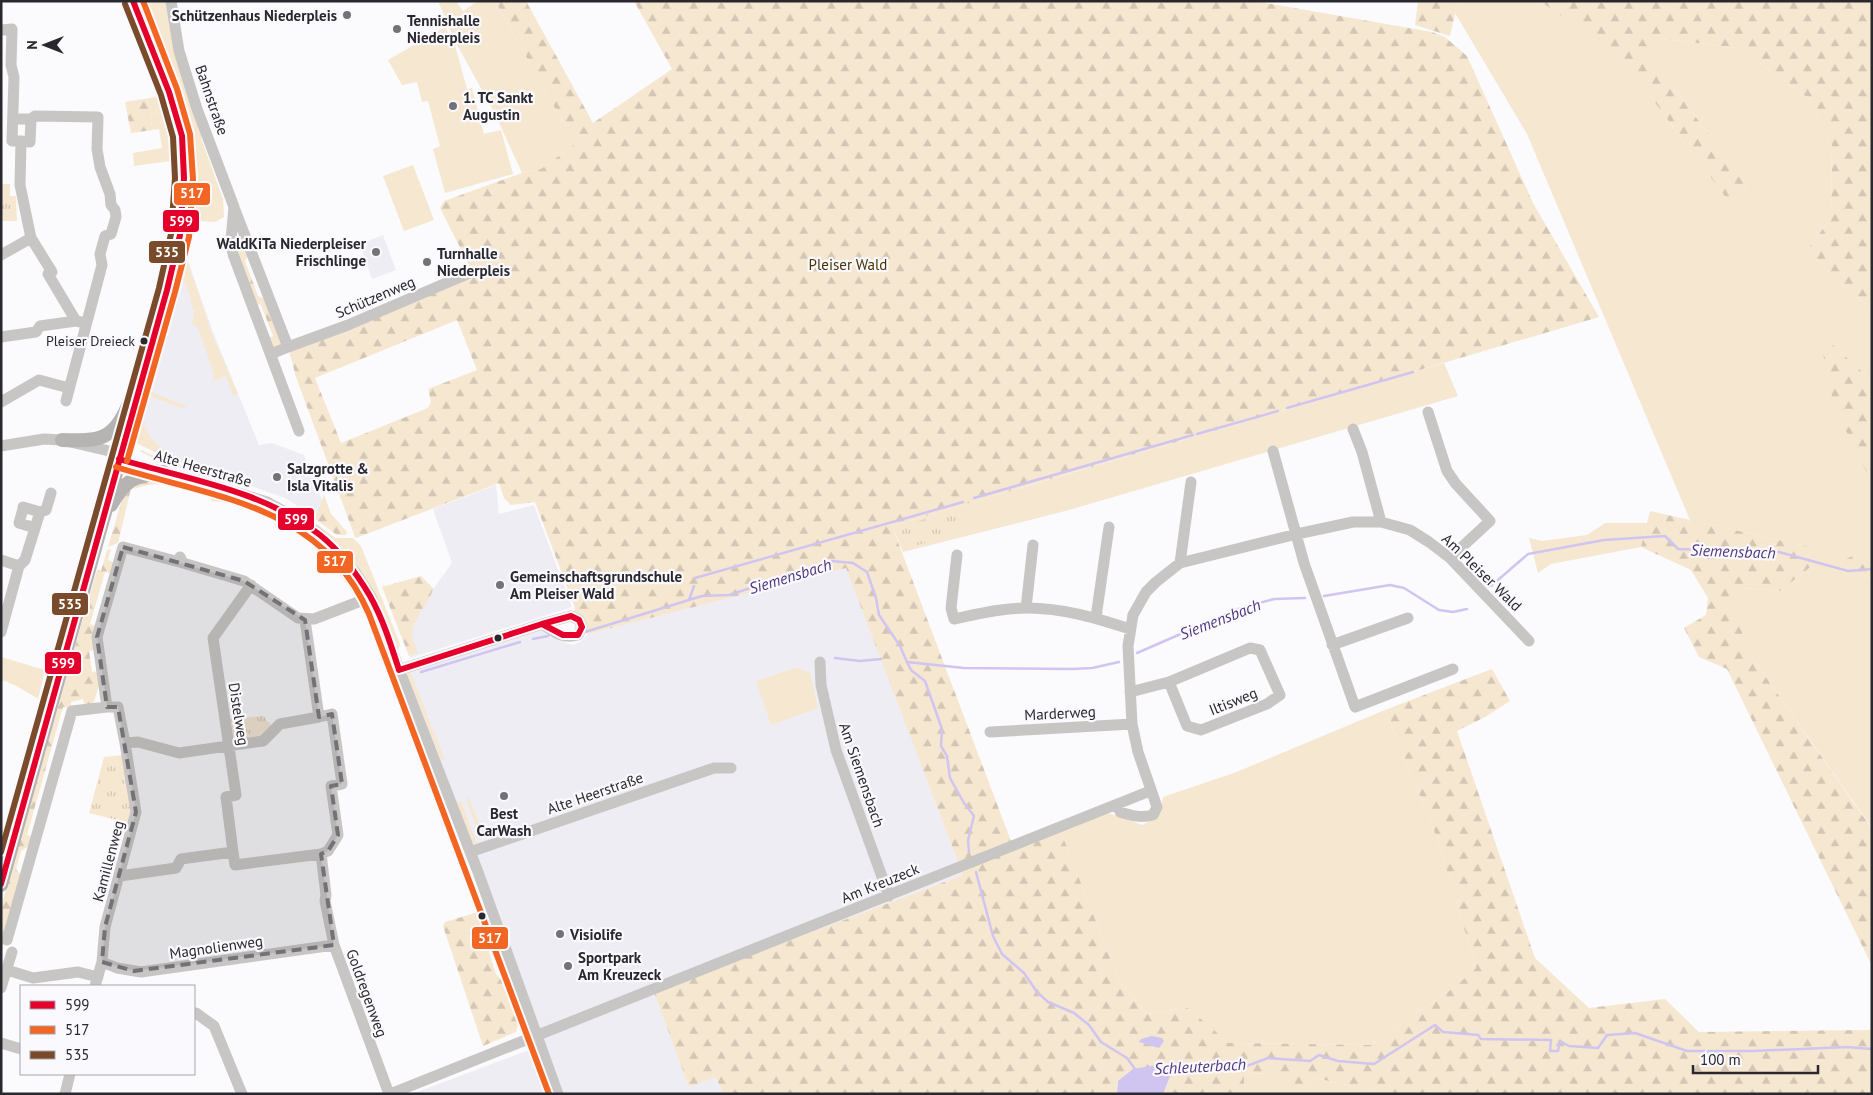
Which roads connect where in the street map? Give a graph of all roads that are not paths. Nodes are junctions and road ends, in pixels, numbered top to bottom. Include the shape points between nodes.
1 (133, 1) edge
2 (171, 1) edge
3 (1, 30) edge
4 (13, 118) junction
5 (31, 119) junction
6 (12, 141) edge
7 (234, 206) junction
8 (30, 238) junction
9 (1, 256) edge
10 (472, 272) dead end
11 (82, 323) junction
12 (1, 337) edge
13 (288, 347) junction
14 (149, 351) junction
15 (271, 354) junction
16 (69, 388) junction
17 (66, 401) dead end
18 (1, 402) edge
19 (1428, 412) dead end
20 (1353, 429) dead end
21 (299, 431) dead end
22 (62, 440) junction
23 (1, 446) edge
24 (1273, 451) dead end
25 (120, 459) junction
26 (163, 472) junction
27 (1191, 482) dead end
28 (51, 493) dead end
29 (40, 512) junction
30 (102, 521) junction
31 (1381, 522) junction
32 (1108, 527) dead end
33 (35, 528) junction
34 (1297, 534) junction
35 (1033, 545) dead end
36 (957, 555) dead end
37 (1450, 558) junction
38 (1, 560) edge
39 (1180, 563) junction
40 (19, 566) junction
41 (251, 585) junction
42 (371, 597) junction
43 (1026, 608) junction
44 (1096, 618) junction
45 (1408, 618) dead end
46 (305, 620) junction
47 (542, 624) dead end
48 (1130, 629) junction
49 (1, 632) edge
50 (1529, 641) dead end
51 (1332, 645) junction
52 (820, 662) dead end
53 (1453, 669) dead end
54 (400, 670) junction
55 (1168, 682) junction
56 (1130, 692) junction
57 (107, 707) junction
58 (319, 716) junction
59 (1132, 724) junction
60 (990, 732) dead end
61 (126, 742) junction
62 (229, 746) junction
63 (731, 768) dead end
64 (1150, 790) junction
65 (1118, 804) junction
66 (233, 852) junction
67 (470, 852) junction
68 (321, 854) junction
69 (120, 876) junction
70 (1, 885) edge
71 (889, 896) junction
72 (7, 940) dead end
73 (334, 945) junction
74 (12, 952) dead end
75 (102, 962) junction
76 (6, 970) junction
77 (54, 981) edge
78 (97, 982) edge
79 (1, 988) edge
80 (196, 1013) dead end
81 (537, 1034) junction
82 (1, 1044) edge
83 (20, 1049) edge
84 (70, 1075) edge
85 (65, 1094) edge
86 (242, 1094) edge
87 (389, 1094) edge
88 (558, 1094) edge

1 - 14 main road via 182,136 184,178 180,235 168,290
2 - 7 street, Bahnstraße via 182,59 197,109
3 - 4 street via 12,30
4 - 5 street
4 - 6 street
5 - 6 street via 30,142
5 - 11 street via 35,116 98,117 100,167 116,217 111,234 104,236 100,254 102,265
6 - 8 street
7 - 13 street, Bahnstraße
7 - 15 street, Bahnstraße via 233,254
8 - 9 street
8 - 11 street via 52,272 48,274
10 - 13 street, Schützenweg
11 - 12 street via 40,326 36,332
11 - 16 street
13 - 15 street
14 - 22 main road via 124,414 110,434 92,441
14 - 25 main road
15 - 21 street, Bahnstraße
16 - 17 street
16 - 18 street via 39,380
19 - 37 street via 1447,471 1490,521
20 - 31 street
22 - 23 street via 44,439
22 - 25 street via 109,451
24 - 34 street
25 - 26 street, Alte Heerstraße
25 - 30 main road
26 - 30 main road via 131,480 119,491
26 - 42 street, Alte Heerstraße via 258,500 307,524 340,554
27 - 39 street
28 - 29 street via 46,510
29 - 33 street
29 - 33 street via 23,508 19,523
30 - 70 main road
31 - 34 street, Am Pleiser Wald via 1353,522
31 - 37 street, Am Pleiser Wald via 1410,530
32 - 44 street
33 - 40 street via 25,560
34 - 39 street, Am Pleiser Wald
34 - 51 street
35 - 43 street
36 - 43 street via 951,608 954,619
37 - 50 street, Am Pleiser Wald
38 - 40 street
39 - 48 street, Am Pleiser Wald via 1146,592
40 - 49 street
41 - 46 street
41 - 57 street via 181,559 122,548 98,637
41 - 62 street, Distelweg via 213,638
42 - 46 street
42 - 54 street, Alte Heerstraße
43 - 44 street
44 - 48 street
45 - 51 street
46 - 58 street
47 - 54 street
48 - 56 street, Am Pleiser Wald
51 - 53 street via 1355,707
52 - 71 street, Am Siemensbach via 820,685 836,750
54 - 67 street, Alte Heerstraße
55 - 55 street, Iltisweg via 1250,648 1260,650 1280,695 1268,704 1201,730 1187,726
55 - 56 street, Iltisweg
56 - 59 street, Am Pleiser Wald
57 - 61 street, Kamillenweg via 118,707
57 - 72 street via 72,711
58 - 62 street via 280,724 263,741
58 - 68 street via 332,714 342,784 331,786 338,835 328,852
59 - 60 street, Marderweg
59 - 64 street, Am Pleiser Wald
61 - 62 street via 179,753
61 - 69 street, Kamillenweg via 136,812
62 - 66 street, Distelweg via 236,795 226,797
63 - 67 street, Alte Heerstraße via 714,768
64 - 65 street, Am Kreuzeck
64 - 65 street, Am Pleiser Wald via 1157,807 1153,815 1126,814 1120,812
65 - 71 street, Am Kreuzeck
66 - 68 street via 235,864
66 - 69 street via 181,859 176,868
67 - 81 street, Alte Heerstraße
68 - 73 street, Goldregenweg via 325,901
69 - 75 street, Kamillenweg via 105,927
71 - 81 street, Am Kreuzeck
73 - 75 street, Magnolienweg via 146,972
73 - 87 street, Goldregenweg
74 - 76 street
75 - 78 street, Kamillenweg
76 - 77 street
76 - 79 street
77 - 78 street via 78,972
80 - 86 street via 214,1026
81 - 87 street, Am Kreuzeck
81 - 88 street, Alte Heerstraße
82 - 83 street
84 - 85 street

